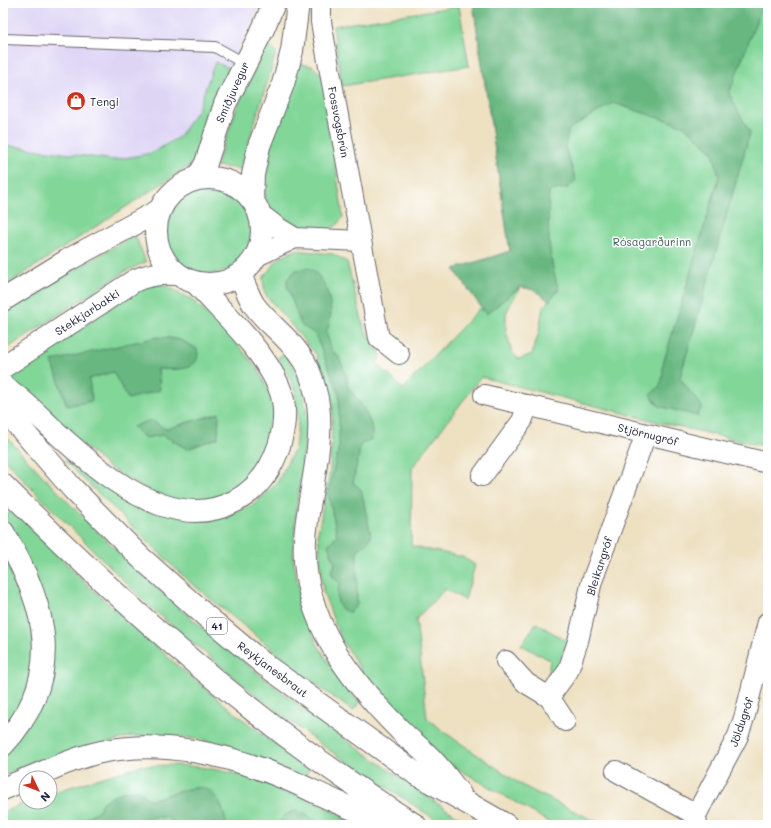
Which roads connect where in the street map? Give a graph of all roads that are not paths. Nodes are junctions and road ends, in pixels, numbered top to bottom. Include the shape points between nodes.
1 (274, 3) edge
2 (321, 3) edge
3 (296, 7) edge
4 (3, 39) edge
5 (244, 63) junction
6 (193, 180) junction
7 (256, 207) junction
8 (160, 210) junction
9 (295, 238) junction
10 (361, 241) junction
11 (257, 256) junction
12 (177, 274) junction
13 (240, 275) junction
14 (196, 283) junction
15 (3, 300) edge
16 (399, 354) dead end
17 (3, 367) edge
18 (3, 386) edge
19 (484, 395) dead end
20 (528, 405) junction
21 (3, 408) edge
22 (646, 434) junction
23 (768, 463) edge
24 (482, 476) dead end
25 (3, 485) edge
26 (3, 532) edge
27 (768, 622) edge
28 (506, 661) dead end
29 (549, 696) junction
30 (565, 721) dead end
31 (3, 745) edge
32 (52, 770) edge
33 (616, 771) dead end
34 (18, 782) edge
35 (3, 789) edge
36 (467, 803) junction
37 (696, 820) edge
38 (413, 824) edge
39 (506, 825) edge

1 - 5 main road, Smiðjuvegur via 262,32
2 - 10 street, Fossvogsbrún via 330,72
3 - 7 main road via 292,51 283,84 259,146 253,175
4 - 5 lane via 215,47
5 - 6 main road, Smiðjuvegur via 218,121 206,163
6 - 7 main road via 226,180 240,188
6 - 8 main road via 173,192
7 - 9 street via 277,227
7 - 11 main road via 263,228 262,243
8 - 12 main road via 157,221 158,245 165,261
8 - 15 main road via 68,260
9 - 10 street
9 - 11 street
10 - 16 street, Fossvogsbrún via 379,338
11 - 13 main road
12 - 14 main road
12 - 17 main road, Stekkjarbakki via 159,273 134,281
13 - 14 main road via 227,282 211,285
13 - 36 main road via 254,304 300,354 316,391 320,420 305,528 304,557 309,589 320,622 337,655 358,686 412,743 432,759
14 - 18 main road via 256,350 279,387 284,403 285,421 282,436 267,474 256,486 229,504 210,510 192,511 162,505 145,498 69,445 15,394
19 - 20 street, Stjörnugróf
20 - 22 street, Stjörnugróf
20 - 24 street via 522,420
21 - 36 main road, Reykjanesbraut / 41 via 73,489 140,557 206,616 265,665 409,769
22 - 23 street, Stjörnugróf
22 - 29 street, Bleikargróf via 592,580 578,641 568,671
25 - 38 main road via 72,555 163,637 250,708
26 - 31 main road via 32,588 43,624 44,646 37,692 29,711
27 - 37 street, Jöldugróf via 738,736
28 - 29 street via 526,683
29 - 30 street
32 - 38 main road via 100,752 132,748 169,748 203,752 282,777 367,814
33 - 37 street, Jöldugróf
34 - 35 main road
36 - 39 main road, Reykjanesbraut / 41

